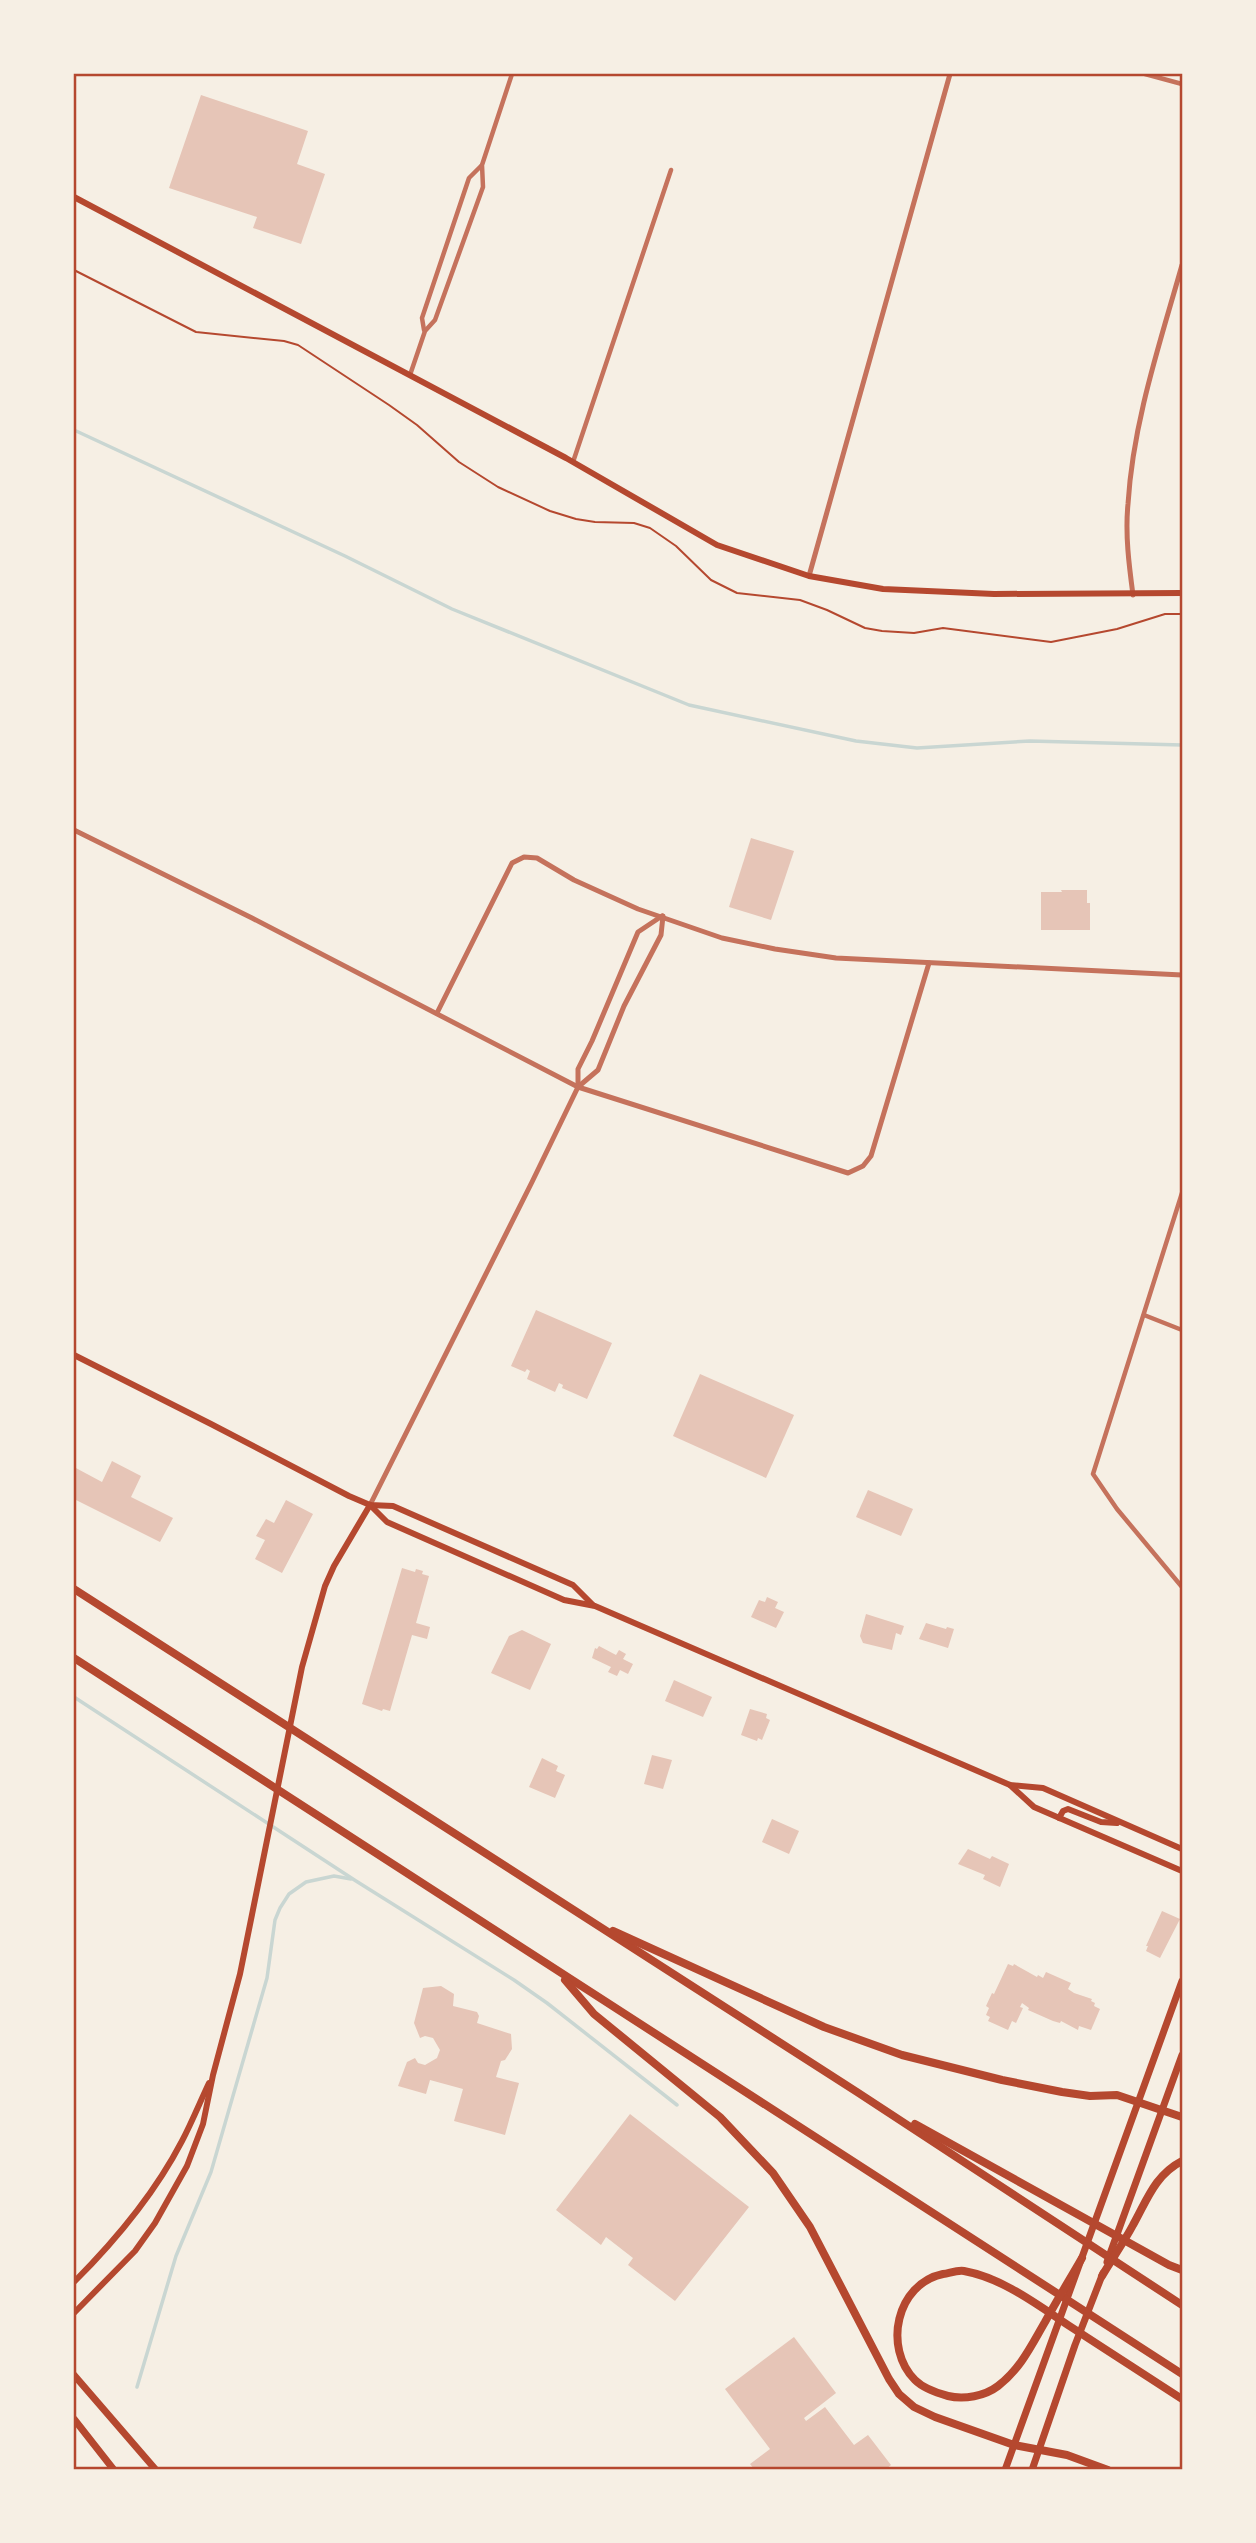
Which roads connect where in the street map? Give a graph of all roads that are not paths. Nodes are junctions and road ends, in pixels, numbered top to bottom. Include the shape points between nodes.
1 (512, 74) edge
2 (950, 74) edge
3 (1144, 74) edge
4 (1182, 84) edge
5 (482, 165) junction
6 (671, 170) dead end
7 (74, 197) edge
8 (1182, 265) edge
9 (425, 331) junction
10 (410, 375) junction
11 (573, 462) junction
12 (809, 576) junction
13 (1182, 593) edge
14 (1133, 595) junction
15 (74, 830) edge
16 (663, 916) junction
17 (929, 963) junction
18 (1182, 975) edge
19 (437, 1013) junction
20 (578, 1087) junction
21 (1182, 1193) edge
22 (1144, 1315) junction
23 (1182, 1330) edge
24 (74, 1355) edge
25 (370, 1505) junction
26 (1182, 1587) edge
27 (74, 1589) edge
28 (595, 1606) junction
29 (74, 1658) edge
30 (1010, 1785) junction
31 (1059, 1818) junction
32 (1123, 1823) junction
33 (1182, 1849) edge
34 (1182, 1871) edge
35 (588, 1920) junction
36 (559, 1972) junction
37 (1182, 1981) edge
38 (1182, 2056) edge
39 (213, 2074) junction
40 (857, 2092) junction
41 (1139, 2102) junction
42 (1162, 2109) junction
43 (1182, 2117) edge
44 (1182, 2161) edge
45 (1082, 2258) junction
46 (1182, 2270) edge
47 (1102, 2276) junction
48 (74, 2282) edge
49 (1182, 2305) edge
50 (74, 2313) edge
51 (1182, 2374) edge
52 (74, 2375) edge
53 (1182, 2399) edge
54 (74, 2419) edge
55 (1014, 2445) junction
56 (1039, 2450) junction
57 (114, 2469) edge
58 (156, 2469) edge
59 (1005, 2469) edge
60 (1032, 2469) edge
61 (1108, 2469) edge

1 - 5 street
2 - 12 street
3 - 4 street
5 - 9 street via 483,187 435,320
5 - 9 street via 469,178 422,318
6 - 11 street
7 - 10 main road
8 - 14 street via 1135,446 1127,505
9 - 10 street
10 - 11 main road
11 - 12 main road via 717,545
12 - 14 main road via 883,589
13 - 14 main road
15 - 19 street
16 - 17 street via 722,938 775,948 836,958
16 - 19 street via 587,886 537,858 524,857 512,863
16 - 20 street via 661,935 624,1006 598,1070
16 - 20 street via 638,932 578,1069
17 - 18 street
17 - 20 street via 871,1156 848,1173
19 - 20 street
20 - 25 street
21 - 22 street
22 - 23 street
22 - 26 street via 1094,1474
24 - 25 main road
25 - 28 main road via 387,1521 448,1549 564,1600
25 - 28 main road via 393,1506 573,1585
25 - 39 main road via 325,1586 305,1656 240,1974
27 - 35 highway
28 - 30 main road
29 - 36 highway
30 - 31 main road via 1034,1807
30 - 32 main road via 1043,1788
31 - 32 main road via 1068,1809 1101,1822
31 - 34 main road
32 - 33 main road
35 - 40 highway
35 - 41 highway via 824,2027 890,2050 1002,2080
36 - 51 highway
36 - 55 highway via 594,2014 720,2117 773,2173 810,2227 900,2394 935,2417
37 - 41 main road
38 - 42 main road
39 - 48 main road via 164,2169 120,2233
39 - 50 main road via 203,2124 172,2196 135,2251
40 - 46 highway
40 - 49 highway
41 - 42 highway
41 - 45 main road
42 - 43 highway
42 - 47 main road
44 - 47 highway via 1150,2191
45 - 53 highway via 1043,2325 1021,2364 996,2388 967,2398 938,2393 907,2370 896,2341 899,2316 911,2294 933,2276 960,2271 1019,2293
45 - 55 main road
47 - 56 main road
52 - 58 main road
54 - 57 main road
55 - 56 highway
55 - 59 main road
56 - 60 main road
56 - 61 highway

